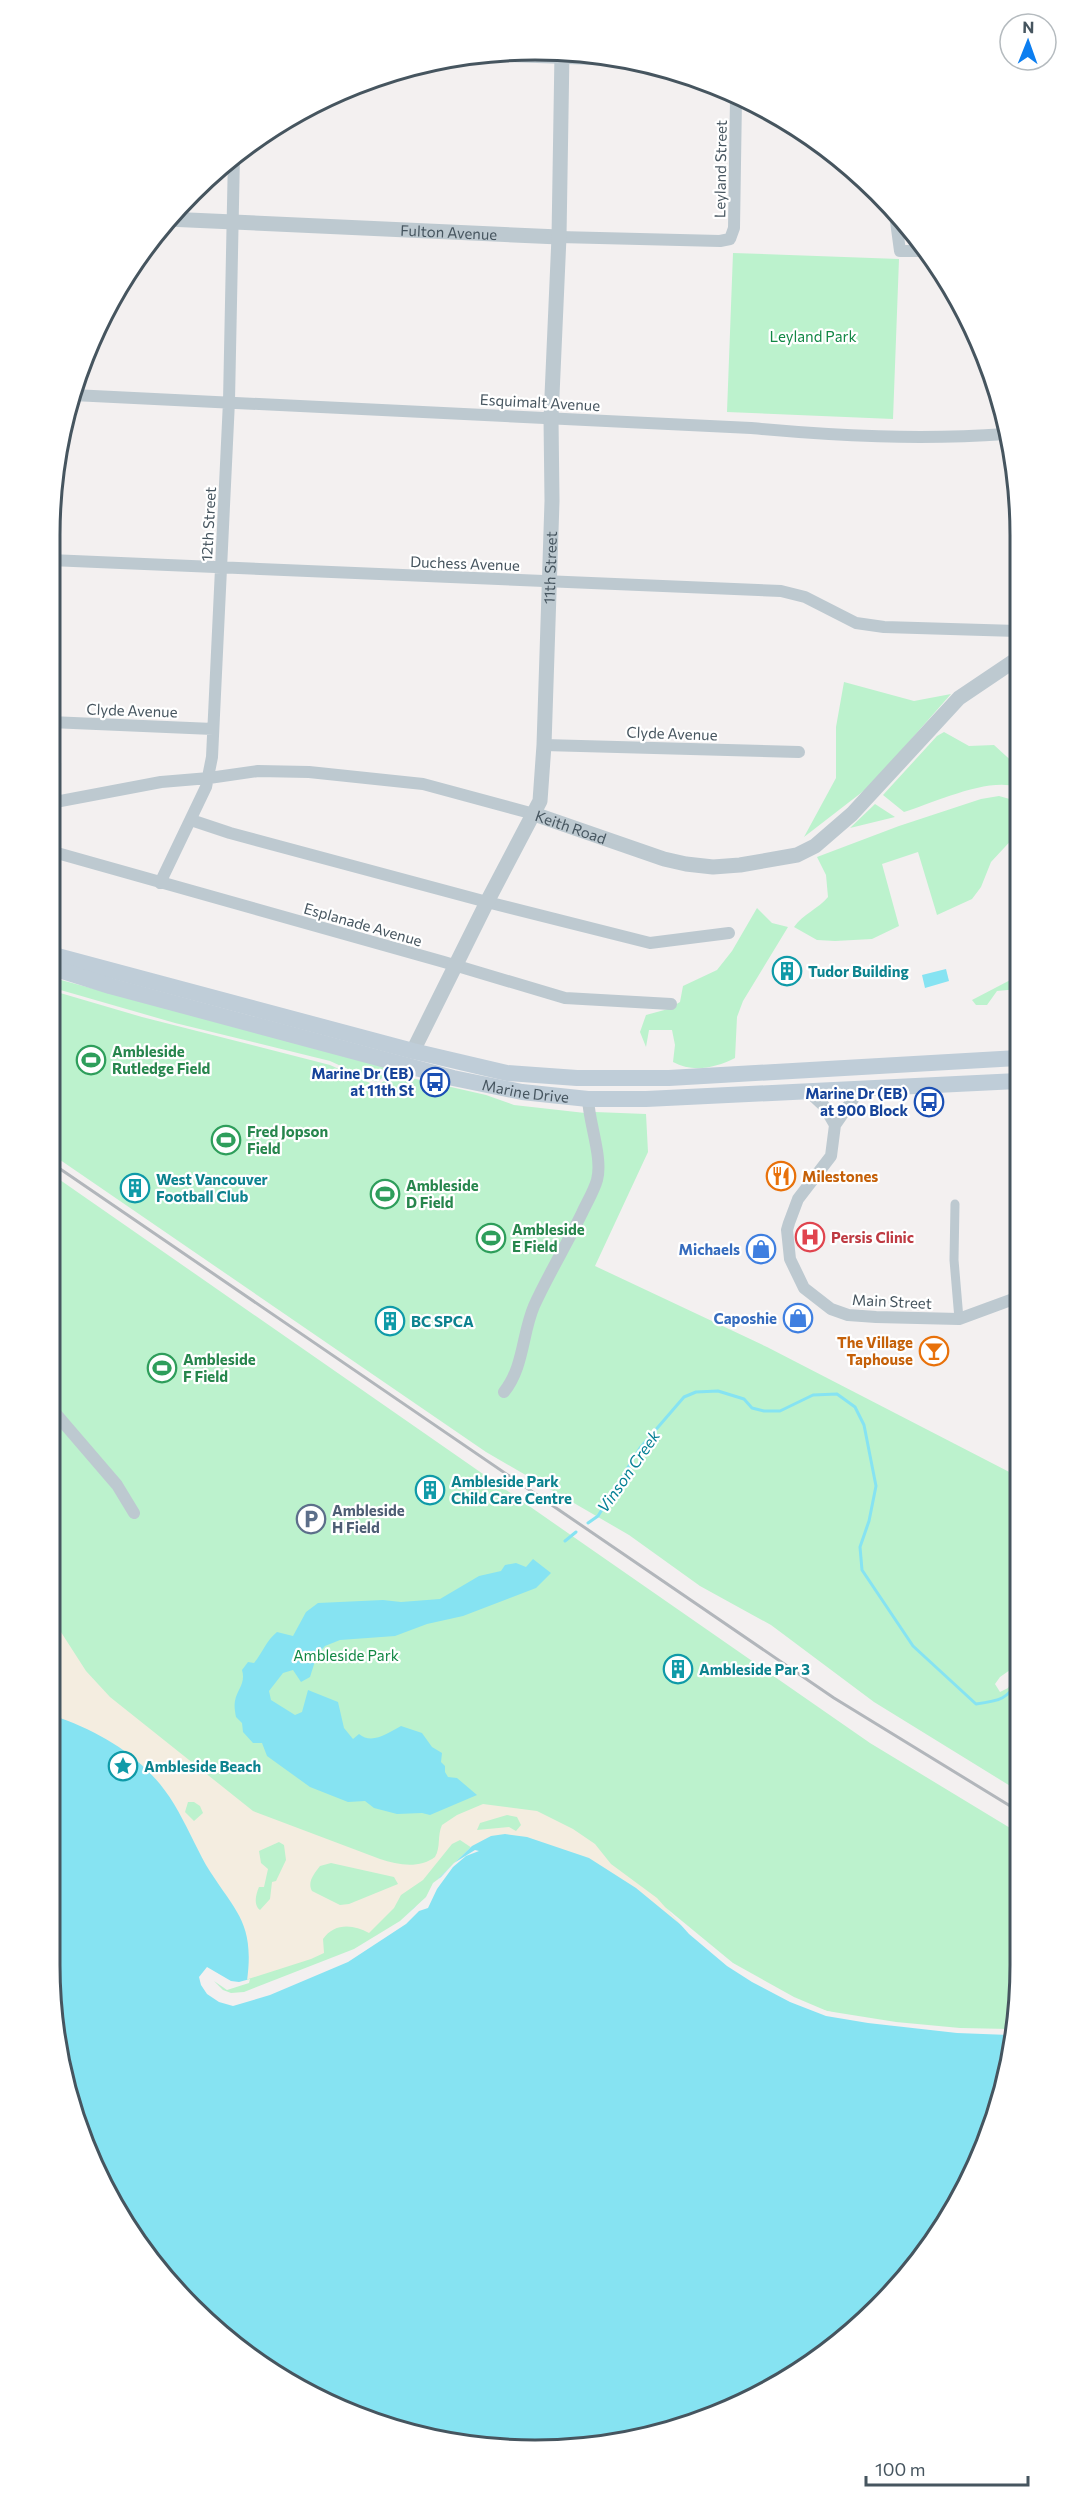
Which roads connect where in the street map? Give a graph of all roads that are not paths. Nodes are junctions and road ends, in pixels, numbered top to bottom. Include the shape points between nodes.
1 (562, 61) edge
2 (736, 105) edge
3 (234, 168) edge
4 (180, 219) edge
5 (232, 221) junction
6 (897, 228) edge
7 (559, 237) junction
8 (730, 239) joint
9 (916, 251) edge
10 (81, 395) edge
11 (230, 401) junction
12 (551, 418) junction
13 (999, 434) edge
14 (60, 560) edge
15 (221, 568) junction
16 (550, 582) junction
17 (1010, 631) edge
18 (1010, 664) edge
19 (60, 722) edge
20 (213, 729) junction
21 (544, 745) junction
22 (799, 752) dead end
23 (209, 778) junction
24 (60, 801) edge
25 (534, 814) junction
26 (191, 820) junction
27 (60, 854) edge
28 (160, 884) junction
29 (487, 902) junction
30 (729, 933) dead end
31 (60, 957) edge
32 (455, 965) junction
33 (60, 970) edge
34 (671, 1004) dead end
35 (413, 1052) junction
36 (1010, 1058) edge
37 (602, 1079) junction
38 (1010, 1081) edge
39 (860, 1089) junction
40 (809, 1092) junction
41 (588, 1099) junction
42 (835, 1125) junction
43 (955, 1204) dead end
44 (1010, 1300) edge
45 (959, 1319) junction
46 (504, 1392) dead end
47 (60, 1419) edge
48 (134, 1513) dead end

1 - 7 street, 11th Street
2 - 8 street, Leyland Street via 734,228
3 - 5 street, 12th Street
4 - 5 street, Fulton Avenue
5 - 7 street, Fulton Avenue
5 - 11 street, 12th Street
6 - 9 street via 900,251
7 - 8 street, Fulton Avenue via 642,241
7 - 12 street, 11th Street
10 - 11 street, Esquimalt Avenue
11 - 12 street, Esquimalt Avenue
11 - 15 street, 12th Street
12 - 13 street, Esquimalt Avenue via 850,437
12 - 16 street, 11th Street
14 - 15 street, Duchess Avenue
15 - 16 street, Duchess Avenue
15 - 20 street, 12th Street
16 - 17 street, Duchess Avenue via 781,591 805,597 856,623
16 - 21 street, 11th Street
18 - 25 street, Keith Road via 959,698 852,814 816,846 798,855 740,865 686,864
19 - 20 street, Clyde Avenue
20 - 23 street, 12th Street
21 - 22 street, Clyde Avenue
21 - 25 street, 11th Street via 540,801
23 - 24 street, Keith Road via 161,782
23 - 25 street, Keith Road via 258,771 396,781 450,790
23 - 26 street, 12th Street
25 - 29 street, 11th Street
26 - 28 street, 12th Street
26 - 29 street
27 - 28 street, Esplanade Avenue
28 - 32 street, Esplanade Avenue
29 - 30 street via 650,943
29 - 32 street, 11th Street
31 - 35 main road, Marine Drive
32 - 34 street, Esplanade Avenue via 565,999
32 - 35 street, 11th Street
33 - 41 main road, Marine Drive via 396,1065 522,1092
35 - 37 main road, Marine Drive via 507,1073
36 - 37 main road, Marine Drive
37 - 41 main road
38 - 39 main road, Marine Drive
39 - 40 main road, Marine Drive
39 - 42 street, Main Street
40 - 41 main road, Marine Drive
40 - 42 street via 824,1106
41 - 46 street via 598,1156 597,1179 534,1308 518,1365
42 - 45 street, Main Street via 831,1156 798,1199 787,1230 790,1259 801,1283 818,1301 848,1315
43 - 45 street
44 - 45 street, Main Street
47 - 48 street via 117,1485

